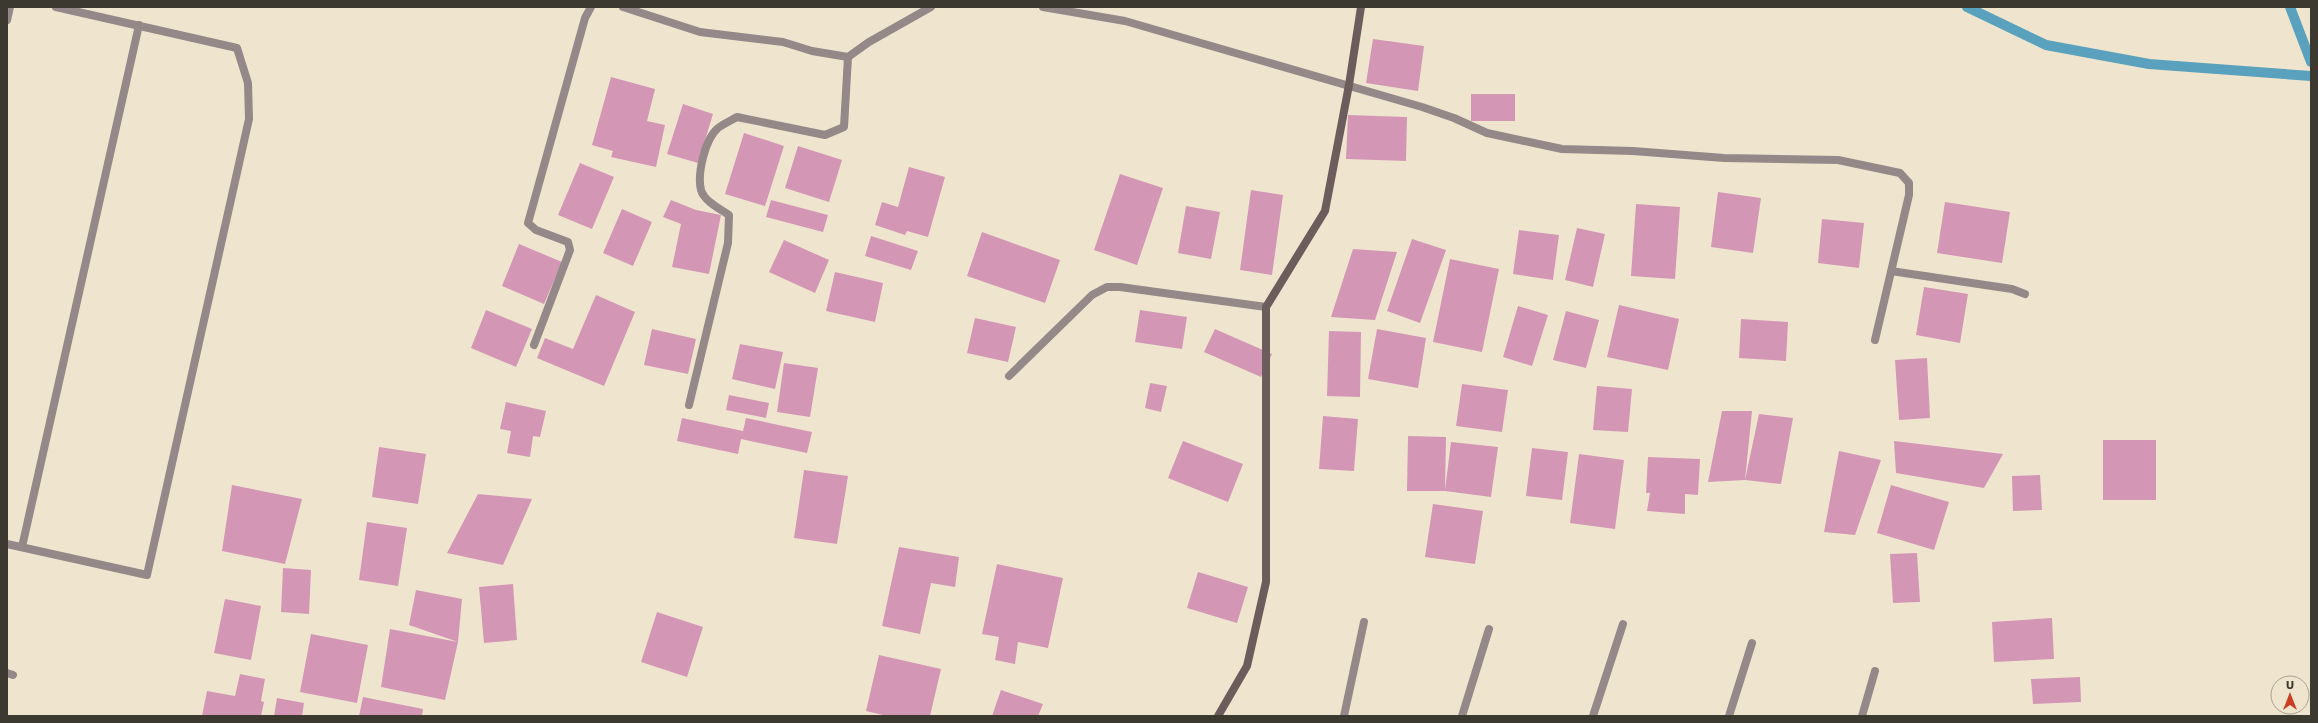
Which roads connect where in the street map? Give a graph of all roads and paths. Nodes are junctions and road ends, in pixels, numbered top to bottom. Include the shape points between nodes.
1 (10, 7) edge
2 (56, 7) edge
3 (591, 7) edge
4 (623, 7) edge
5 (931, 7) edge
6 (1043, 7) edge
7 (1361, 7) edge
8 (7, 20) edge
9 (139, 25) junction
10 (848, 57) junction
11 (1349, 84) junction
12 (1891, 271) junction
13 (2025, 294) dead end
14 (1266, 307) junction
15 (1875, 340) dead end
16 (534, 345) dead end
17 (1009, 376) dead end
18 (689, 405) dead end
19 (7, 544) edge
20 (22, 547) junction
21 (1364, 622) dead end
22 (1623, 624) dead end
23 (1489, 629) dead end
24 (1752, 643) dead end
25 (1875, 671) dead end
26 (1218, 716) edge
27 (1344, 716) edge
28 (1462, 716) edge
29 (1593, 716) edge
30 (1729, 716) edge
31 (1862, 716) edge

1 - 8 street
2 - 9 street
3 - 16 street via 585,18 528,223 536,230 568,242 570,250
4 - 10 street via 700,32 783,42
5 - 10 street via 869,42
6 - 11 street via 1125,22
7 - 11 street
9 - 20 street
9 - 20 street via 237,48 248,83 250,119 148,575
10 - 18 street via 844,127 825,136 736,117 717,129 706,145 701,171 701,191 710,202 729,215 728,243
11 - 12 street via 1454,118 1487,133 1562,149 1724,158 1838,160 1900,173 1909,183 1909,195
11 - 14 street via 1325,211
12 - 13 street
12 - 15 street
14 - 17 street via 1107,287 1092,296
14 - 26 street via 1266,582 1247,666
19 - 20 street
21 - 27 street
22 - 29 street
23 - 28 street
24 - 30 street
25 - 31 street

